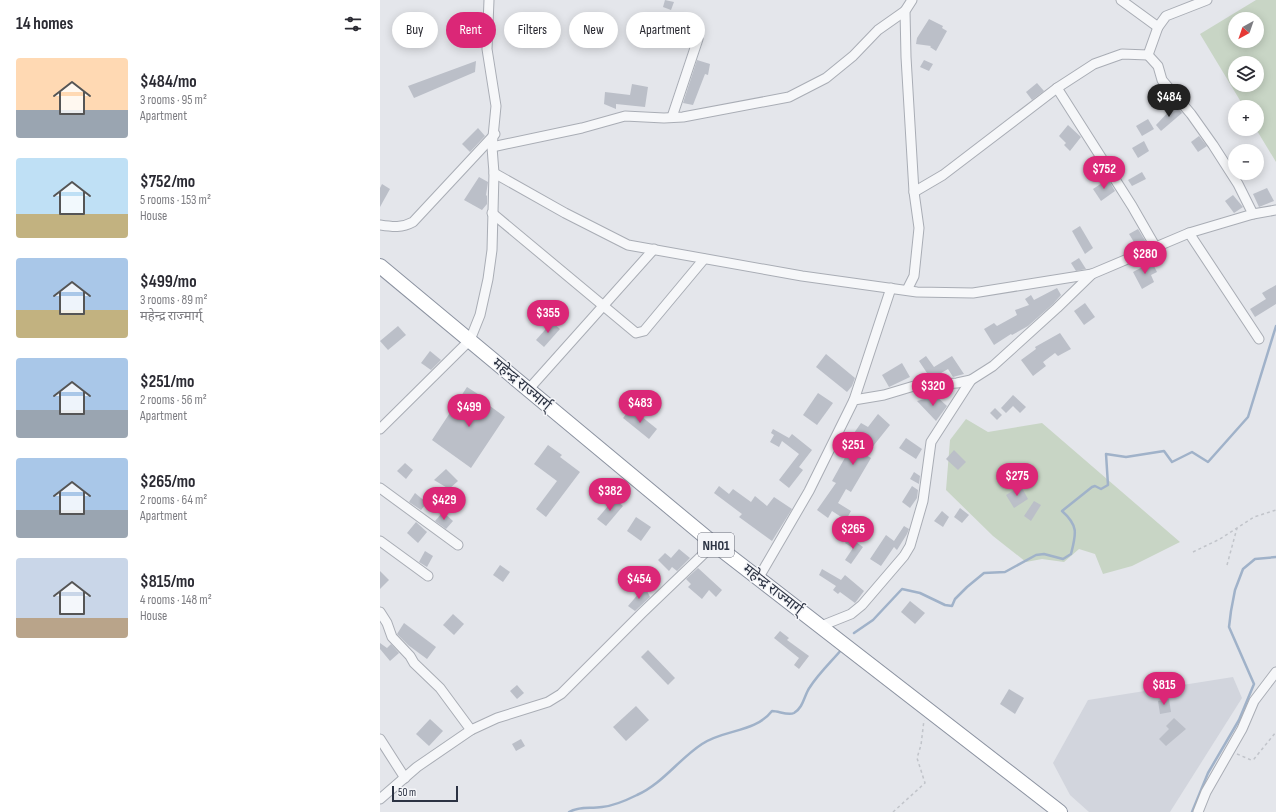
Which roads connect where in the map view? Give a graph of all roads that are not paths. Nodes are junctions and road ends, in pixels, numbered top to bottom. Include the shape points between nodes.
1 (489, 0) edge
2 (912, 0) edge
3 (1121, 0) edge
4 (1207, 0) edge
5 (905, 11) junction
6 (1158, 27) junction
7 (695, 48) edge
8 (1148, 55) junction
9 (1057, 88) junction
10 (672, 118) junction
11 (495, 134) junction
12 (492, 147) junction
13 (494, 174) junction
14 (914, 192) junction
15 (1276, 210) edge
16 (492, 213) junction
17 (1253, 214) junction
18 (380, 225) edge
19 (1189, 233) junction
20 (1155, 246) junction
21 (654, 249) junction
22 (704, 259) junction
23 (380, 266) edge
24 (1092, 274) junction
25 (891, 288) junction
26 (907, 290) junction
27 (604, 306) junction
28 (1259, 339) dead end
29 (470, 340) junction
30 (971, 380) junction
31 (528, 390) junction
32 (854, 400) junction
33 (380, 429) edge
34 (380, 488) edge
35 (380, 541) edge
36 (714, 544) junction
37 (458, 545) dead end
38 (428, 576) dead end
39 (758, 577) junction
40 (380, 612) edge
41 (821, 626) junction
42 (1276, 672) edge
43 (471, 730) junction
44 (380, 739) edge
45 (405, 778) junction
46 (380, 799) edge
47 (1060, 812) edge
48 (1198, 812) edge

1 - 11 street via 486,49 496,106
2 - 5 street
3 - 6 street
4 - 6 street via 1166,16
5 - 10 street via 878,30 853,56 826,78 808,89 789,97
5 - 14 street via 908,125
6 - 8 street
7 - 10 street
8 - 9 street via 1122,54 1094,64
8 - 17 street via 1158,66 1162,80 1213,145 1238,184
9 - 14 street via 943,175
9 - 20 street
10 - 12 street via 625,116
11 - 12 street
11 - 18 street via 413,222 401,227
12 - 13 street
13 - 16 street
13 - 21 street via 628,245
14 - 26 street via 919,228 914,276
15 - 17 street
16 - 27 street
16 - 29 street via 492,250 488,279 480,315
17 - 19 street
19 - 20 street
19 - 28 street
20 - 24 street
21 - 22 street
21 - 27 street
22 - 25 street
22 - 27 street via 640,333 636,333
23 - 29 highway, महेन्द्र राज्मार्ग् / NH01
24 - 26 street via 973,293
24 - 30 street via 993,366
25 - 26 street
25 - 32 street
27 - 31 street
29 - 31 highway, महेन्द्र राज्मार्ग् / NH01
29 - 33 street
30 - 32 street via 914,386
30 - 41 street via 931,442 923,501 910,546 862,605 851,614
31 - 36 highway, महेन्द्र राज्मार्ग् / NH01
32 - 39 street via 809,491
34 - 37 street
35 - 38 street
36 - 39 highway, महेन्द्र राज्मार्ग् / NH01
36 - 43 street via 561,694 548,702 497,718
39 - 41 highway, महेन्द्र राज्मार्ग् / NH01
40 - 43 street via 392,637 440,688
41 - 47 highway, महेन्द्र राज्मार्ग् / NH01
42 - 48 street via 1254,701
43 - 45 street
44 - 45 street
45 - 46 street

